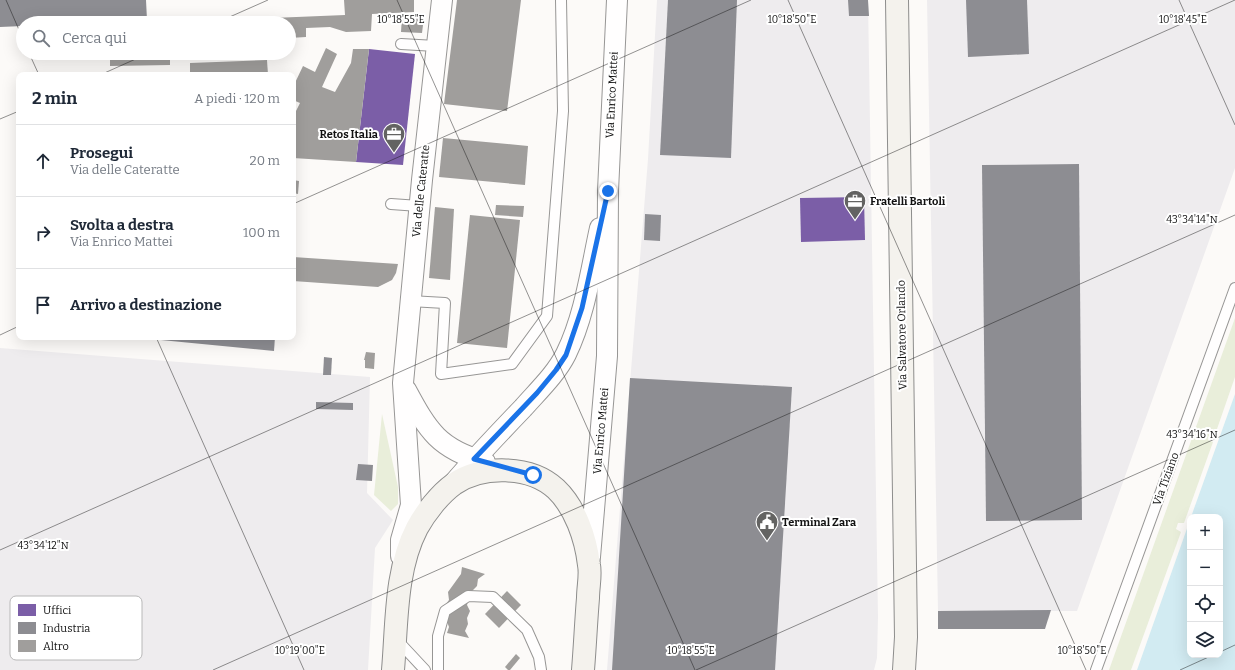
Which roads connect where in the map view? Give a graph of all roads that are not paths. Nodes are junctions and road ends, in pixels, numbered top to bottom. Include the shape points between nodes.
1 (442, 0) edge
2 (561, 0) edge
3 (617, 0) edge
4 (897, 0) edge
5 (401, 44) dead end
6 (436, 46) junction
7 (608, 191) junction
8 (391, 204) dead end
9 (419, 206) junction
10 (1235, 288) edge
11 (410, 301) junction
12 (403, 383) junction
13 (474, 459) junction
14 (513, 470) junction
15 (453, 484) junction
16 (590, 565) junction
17 (400, 587) junction
18 (396, 638) junction
19 (393, 670) edge
20 (425, 670) edge
21 (438, 670) edge
22 (541, 670) edge
23 (583, 670) edge
24 (904, 670) edge
25 (1096, 670) edge

1 - 6 street, Via delle Cateratte
2 - 11 lane via 563,111 546,316 512,364 441,374 445,303
3 - 7 street, Via Enrico Mattei
4 - 24 main road, Via Salvatore Orlando via 906,637
5 - 6 lane
6 - 9 street, Via delle Cateratte
7 - 13 street, Via Enrico Mattei via 582,308 566,355 537,393
7 - 16 street, Via Enrico Mattei via 607,356
8 - 9 lane
9 - 11 street, Via delle Cateratte
10 - 25 lane, Via Tiziano
11 - 12 street, Via delle Cateratte
12 - 13 street, Via delle Cateratte via 430,432 445,445
12 - 17 street, Via delle Cateratte via 411,506 401,540
13 - 14 street, Via delle Cateratte
13 - 15 street, Via Enrico Mattei
14 - 15 main road, Via delle Cateratte via 480,473
14 - 16 main road, Via delle Cateratte via 533,475 563,496 578,523
15 - 17 main road, Via delle Cateratte via 434,504 418,528 408,551
16 - 23 main road, Via Enrico Mattei
17 - 18 main road, Via delle Cateratte
18 - 19 main road, Via delle Cateratte
18 - 20 lane
21 - 22 lane via 438,636 445,611 468,596 493,597 527,630 540,657

